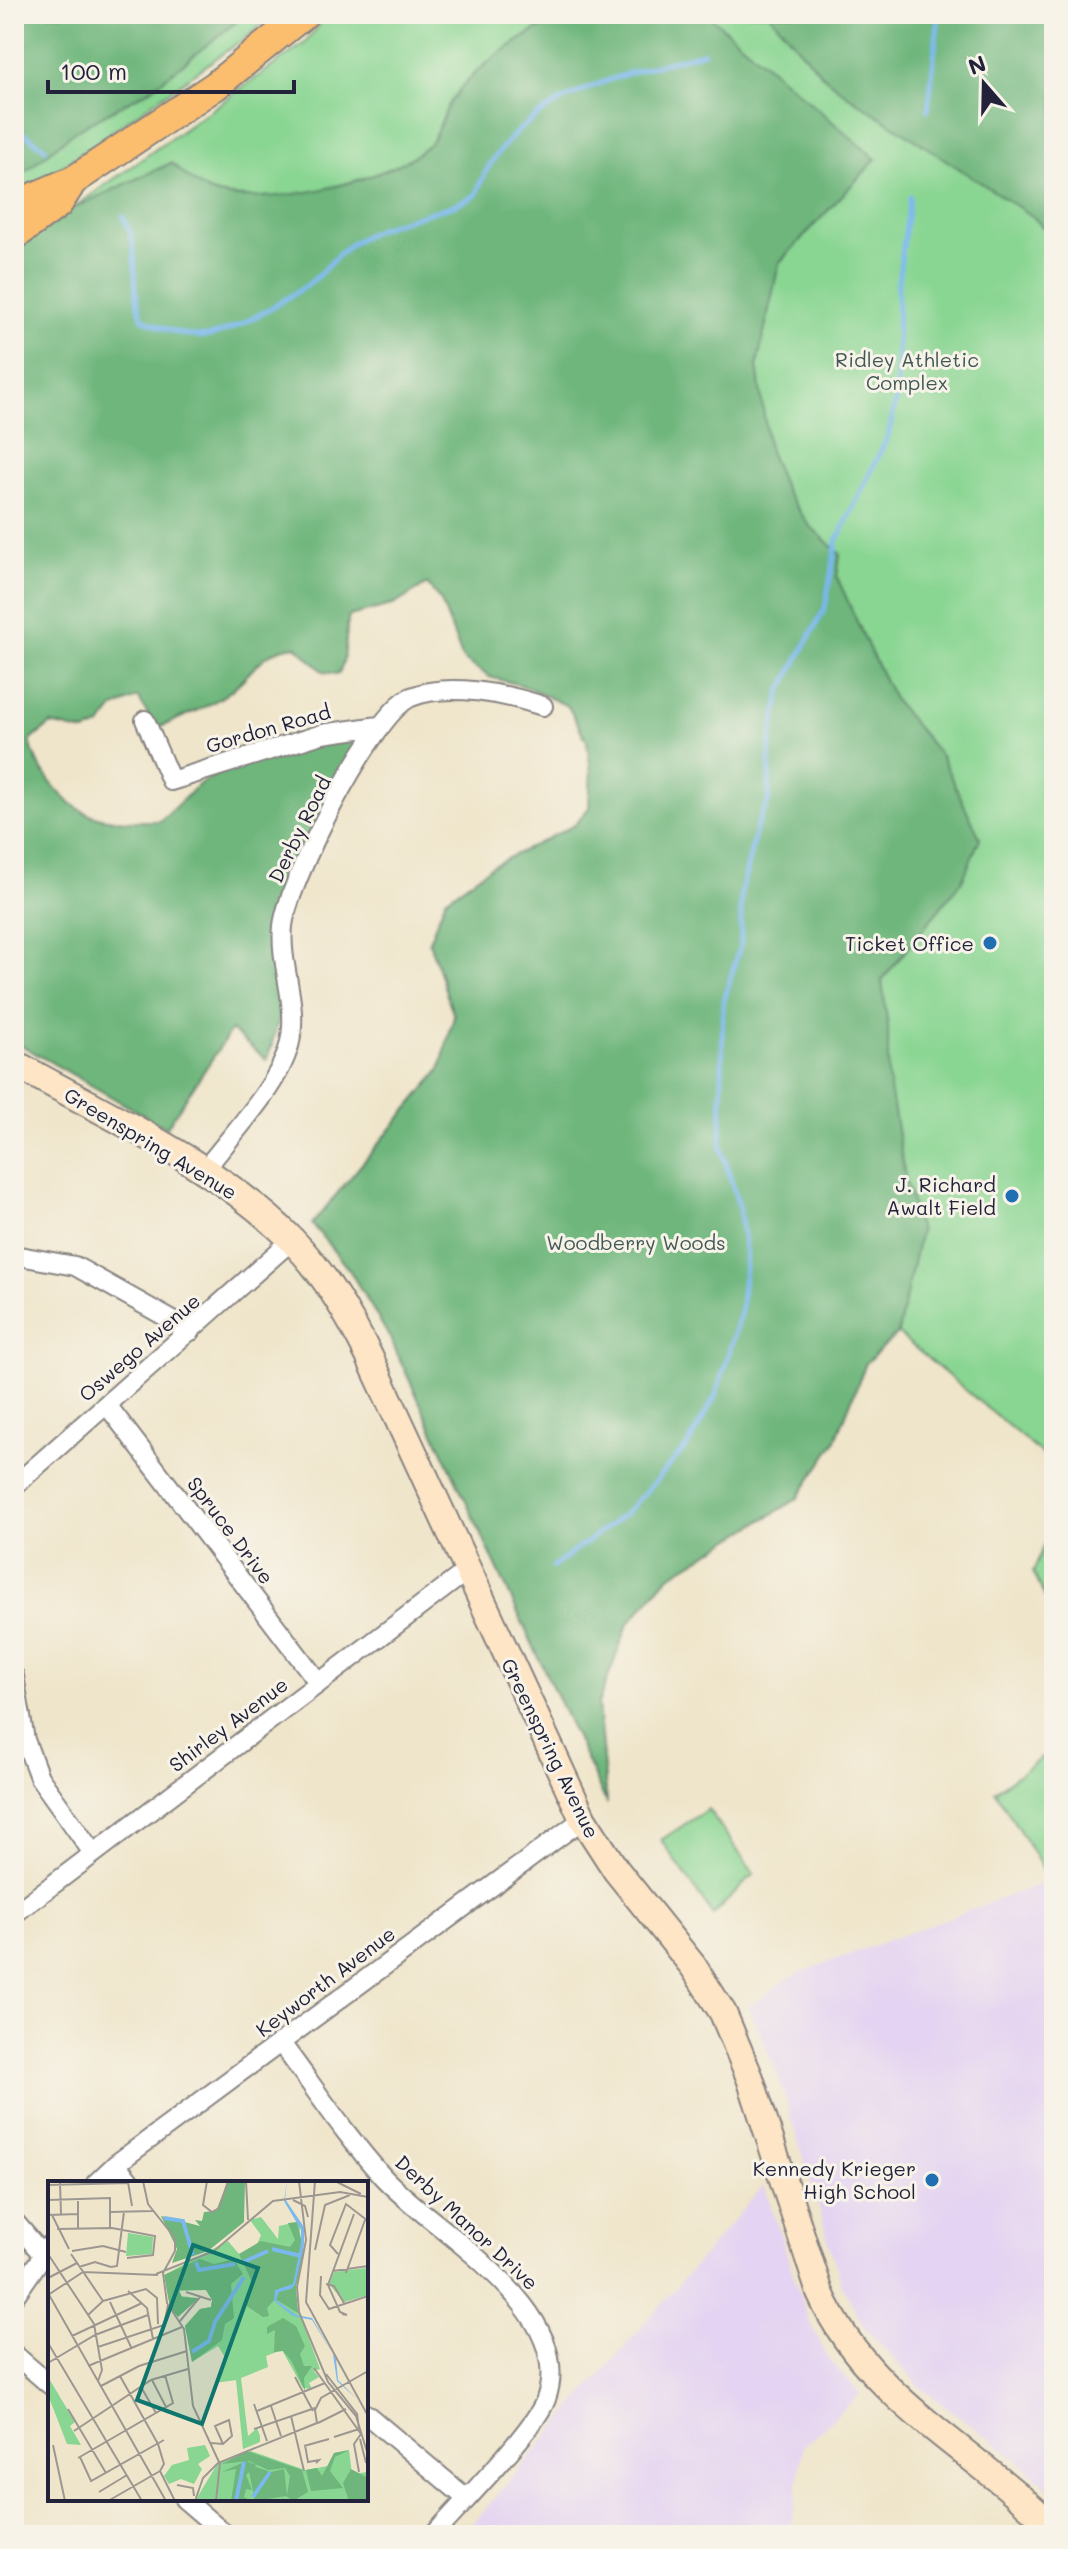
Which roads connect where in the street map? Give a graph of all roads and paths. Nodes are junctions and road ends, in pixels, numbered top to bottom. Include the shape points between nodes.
1 (304, 14) edge
2 (74, 180) junction
3 (14, 211) edge
4 (14, 236) edge
5 (543, 706) dead end
6 (145, 720) dead end
7 (379, 726) junction
8 (14, 1063) edge
9 (204, 1171) junction
10 (292, 1240) junction
11 (14, 1255) edge
12 (191, 1331) junction
13 (107, 1405) junction
14 (14, 1486) edge
15 (468, 1570) junction
16 (14, 1676) edge
17 (319, 1683) junction
18 (583, 1819) junction
19 (93, 1853) junction
20 (14, 1914) edge
21 (280, 2042) junction
22 (116, 2164) junction
23 (98, 2181) edge
24 (129, 2181) edge
25 (14, 2221) edge
26 (47, 2250) edge
27 (14, 2297) edge
28 (14, 2354) edge
29 (48, 2383) edge
30 (368, 2416) edge
31 (466, 2498) junction
32 (186, 2501) edge
33 (1054, 2529) edge
34 (226, 2535) edge
35 (434, 2535) edge

1 - 2 main road via 215,86
2 - 3 main road
2 - 4 main road via 58,204
5 - 7 street via 490,695 425,693 403,703
6 - 7 street, Gordon Road via 171,781 322,734
7 - 9 street, Derby Road via 306,859 287,905 283,939 293,1008 289,1048 269,1084
8 - 9 main road, Greenspring Avenue
9 - 10 main road, Greenspring Avenue
10 - 12 street, Oswego Avenue
10 - 15 main road, Greenspring Avenue via 352,1323
11 - 12 street via 75,1266
12 - 13 street, Oswego Avenue
13 - 14 street, Oswego Avenue
13 - 17 street, Spruce Drive
15 - 17 street, Shirley Avenue
15 - 18 main road, Greenspring Avenue
16 - 19 street via 35,1768
17 - 19 street, Shirley Avenue
18 - 21 street, Keyworth Avenue
18 - 33 main road, Greenspring Avenue via 723,2013 750,2078 820,2293 849,2345 904,2405 1001,2479
19 - 20 street, Shirley Avenue
21 - 22 street, Keyworth Avenue
21 - 31 street, Derby Manor Drive via 384,2177 521,2301 547,2353 549,2384 539,2413
22 - 23 street, Keyworth Avenue
22 - 24 street
25 - 26 street
26 - 27 street
28 - 29 street
30 - 31 street
31 - 35 street
32 - 34 street

